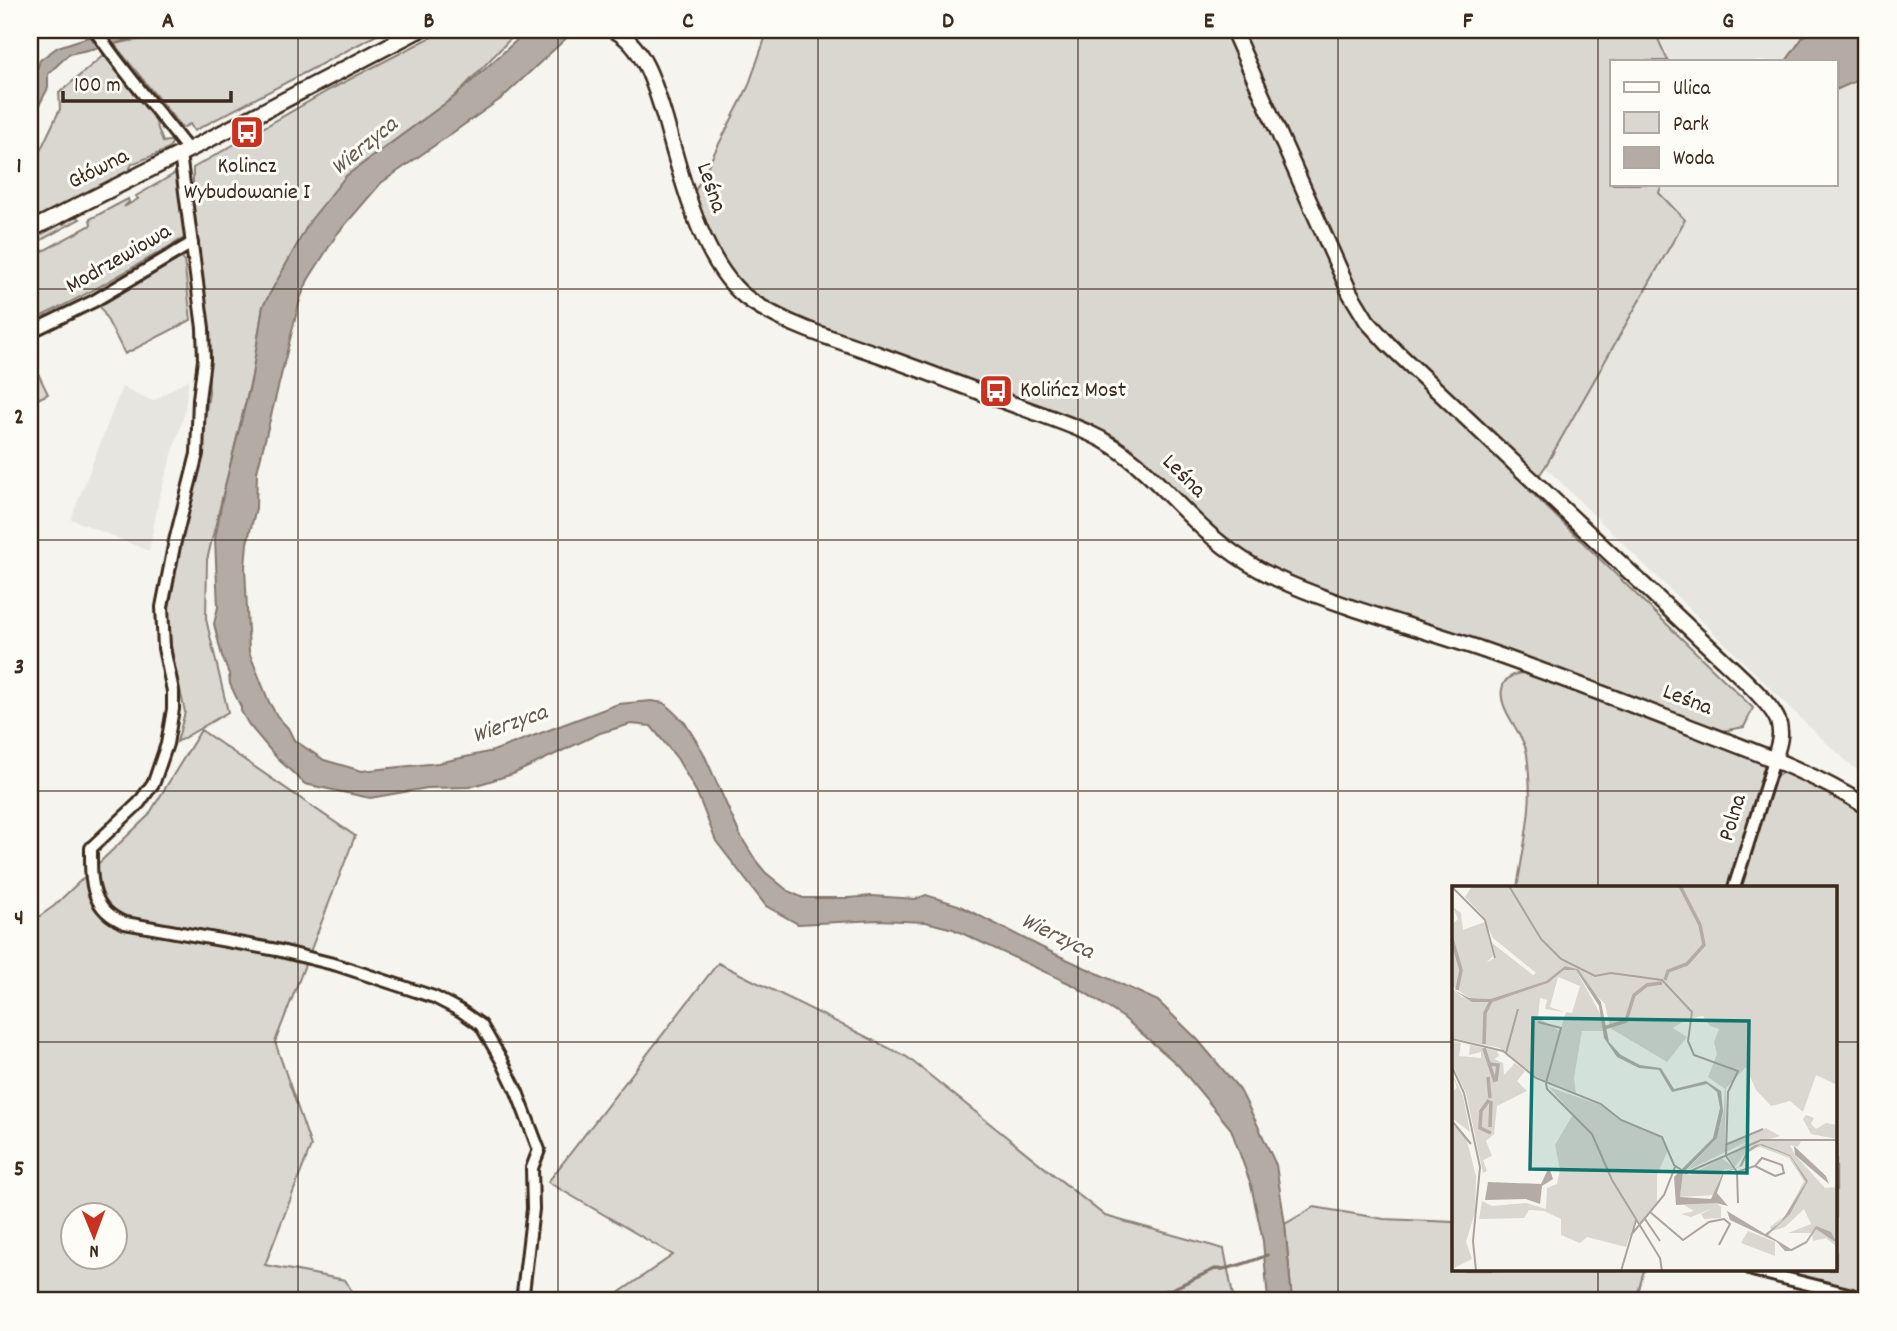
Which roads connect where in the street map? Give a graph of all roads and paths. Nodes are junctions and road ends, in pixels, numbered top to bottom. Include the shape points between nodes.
1 (94, 30) edge
2 (419, 30) edge
3 (614, 30) edge
4 (1233, 30) edge
5 (630, 34) edge
6 (184, 152) junction
7 (30, 230) edge
8 (192, 243) junction
9 (30, 332) edge
10 (1774, 760) junction
11 (1867, 807) edge
12 (1735, 886) edge
13 (1760, 1272) edge
14 (1852, 1295) dead end
15 (522, 1301) edge

1 - 6 street via 154,105
2 - 6 street, Główna
3 - 5 street, Leśna
4 - 10 street via 1350,293 1367,321 1766,704 1778,720 1781,735
5 - 10 street, Leśna via 657,92 704,238 727,279 752,302 828,338 1114,445 1222,546 1286,583 1533,668
6 - 7 street, Główna
6 - 8 street
8 - 9 street, Modrzewiowa via 94,301
8 - 15 street via 204,359 197,454 162,607 173,709 154,782 92,848 94,894 111,918 125,923 337,965 434,997 481,1025 517,1092 539,1150 533,1168
10 - 11 street, Leśna
10 - 12 street, Polna
13 - 14 street

